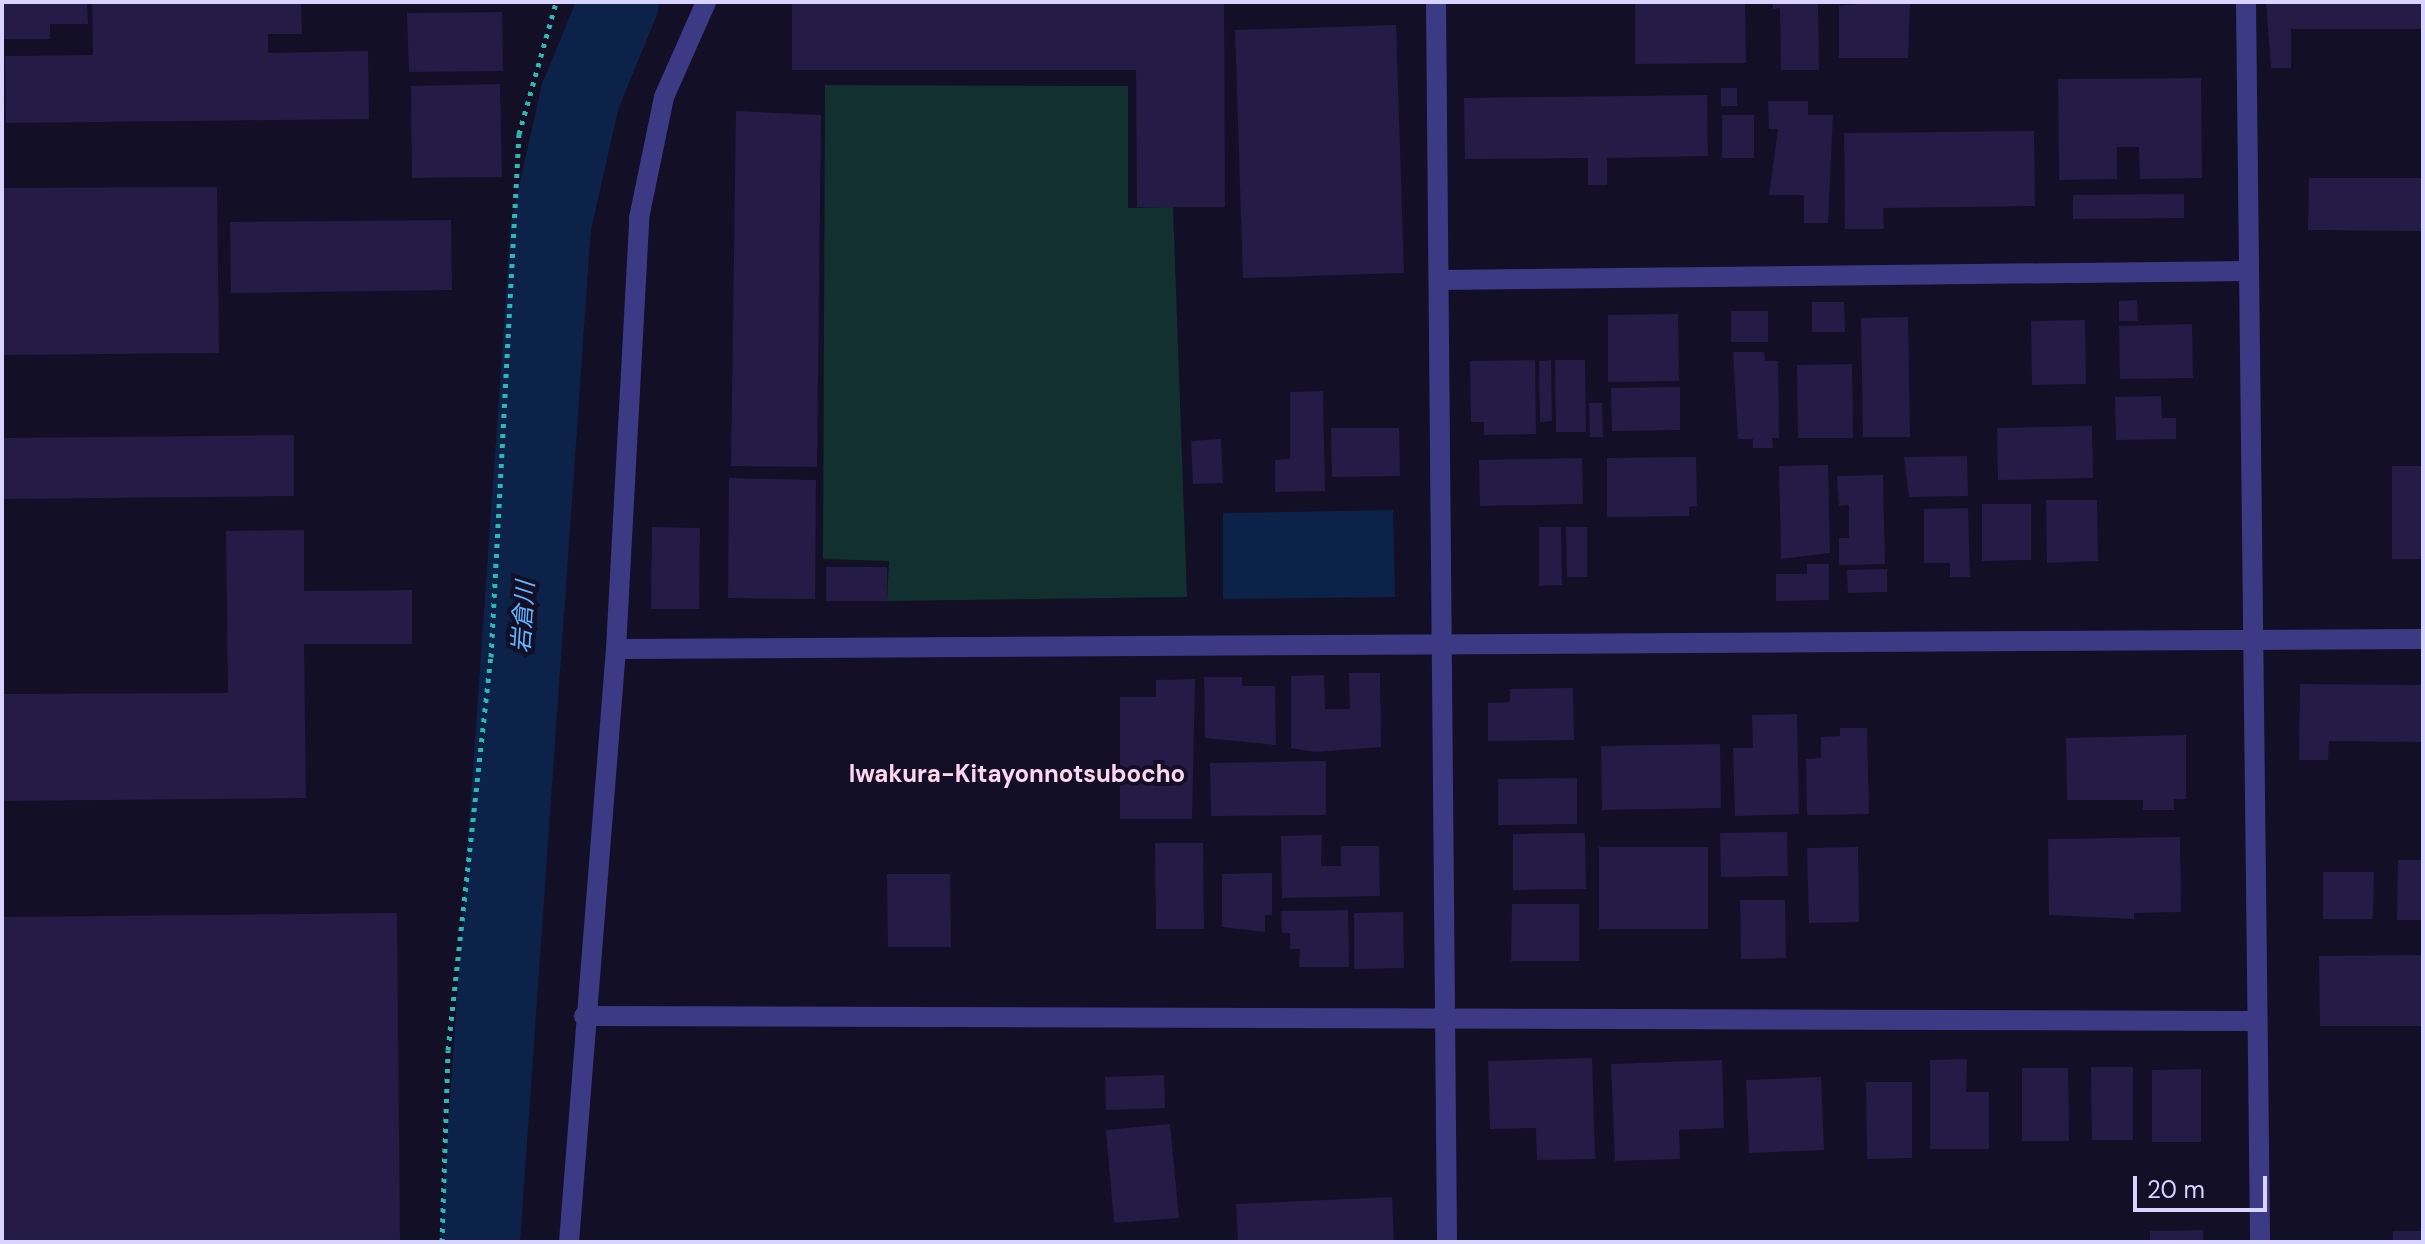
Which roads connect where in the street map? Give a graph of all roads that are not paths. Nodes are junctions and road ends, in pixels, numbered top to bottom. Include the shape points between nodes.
1 (706, 2) edge
2 (1436, 2) edge
3 (2246, 2) edge
4 (2249, 271) junction
5 (1439, 280) junction
6 (2423, 639) edge
7 (2253, 640) junction
8 (1442, 644) junction
9 (616, 649) junction
10 (584, 1016) junction
11 (2257, 1021) junction
12 (1445, 1022) junction
13 (569, 1242) edge
14 (1447, 1242) edge
15 (2260, 1242) edge

1 - 9 street via 664,97 639,218
2 - 5 street
3 - 4 street
4 - 5 street
4 - 7 street
5 - 8 street
6 - 7 street
7 - 8 street
7 - 11 street
8 - 9 street
8 - 12 street
9 - 10 street
10 - 12 street
10 - 13 street
11 - 12 street
11 - 15 street
12 - 14 street

